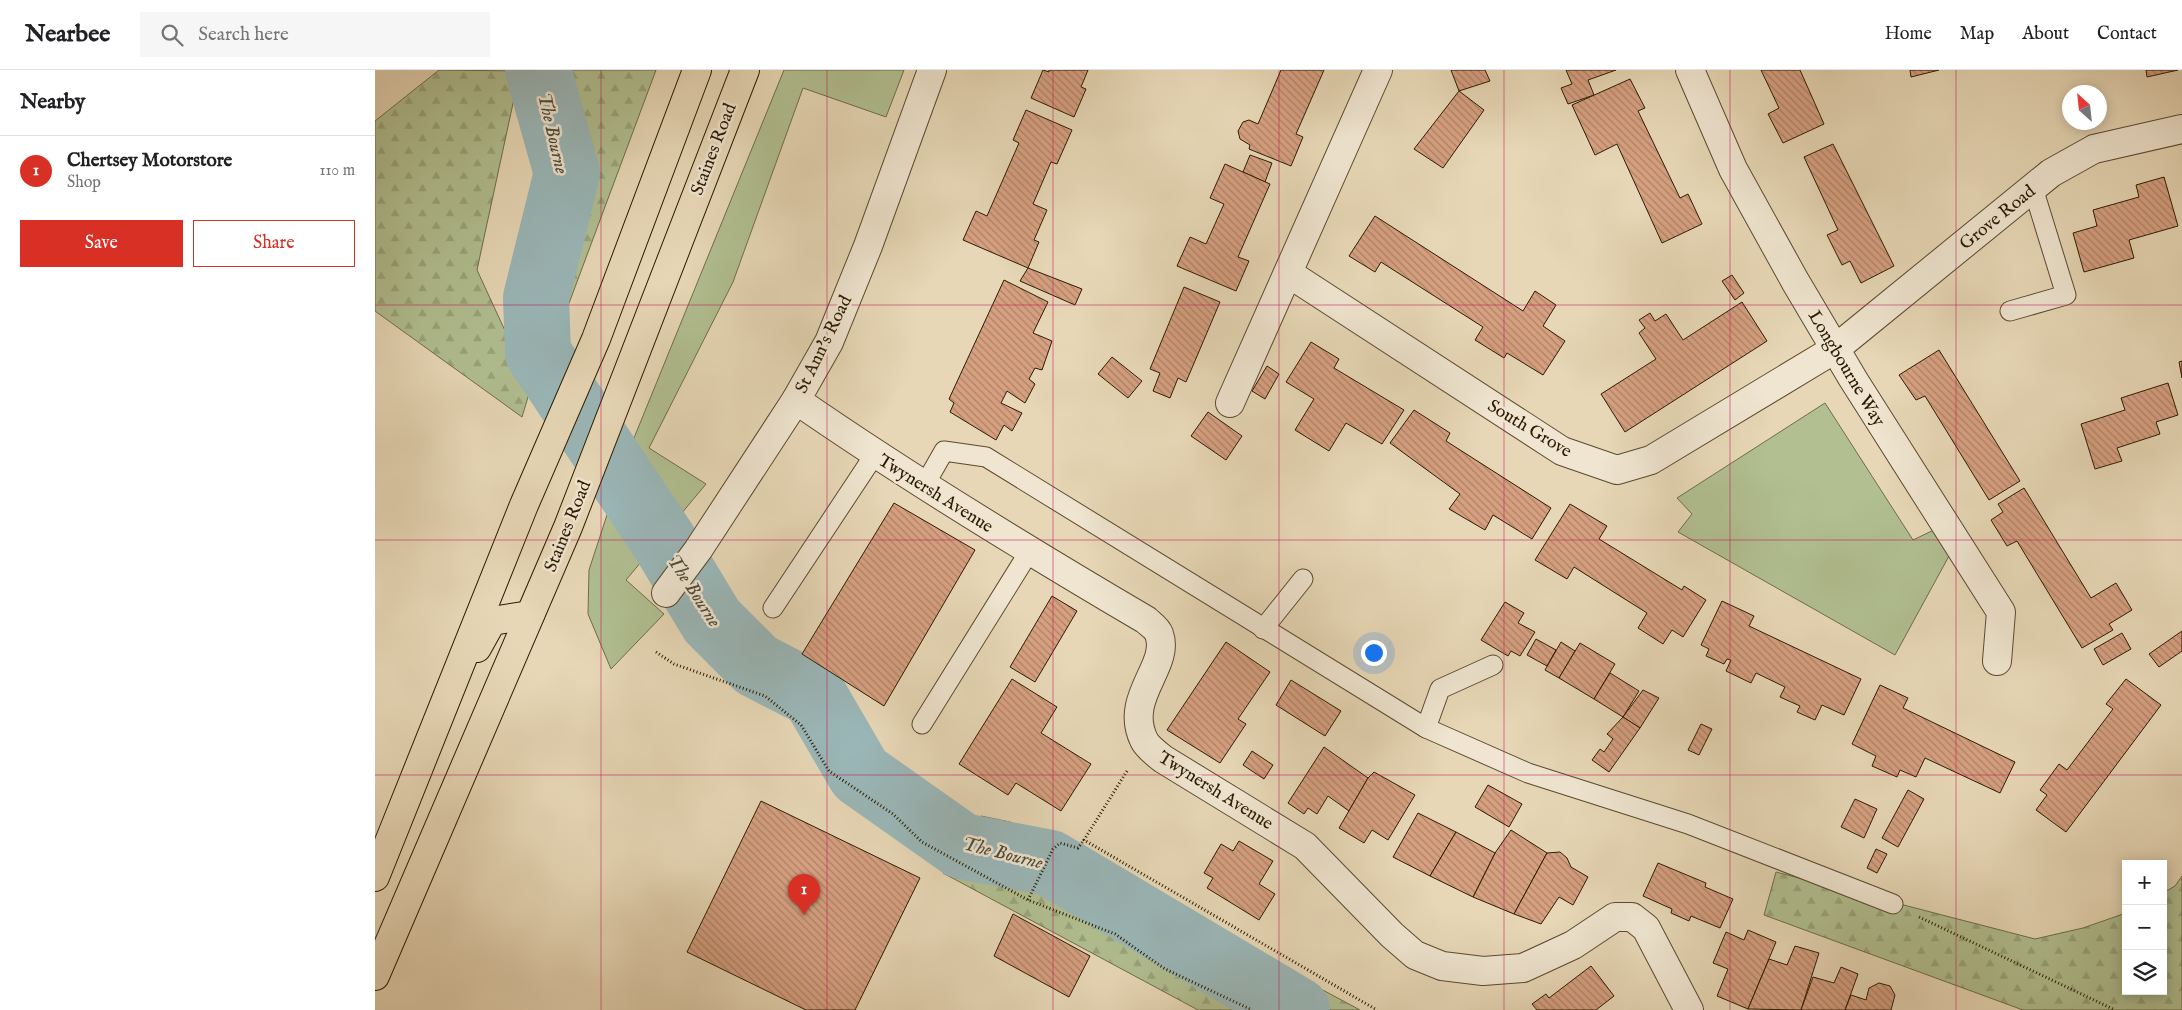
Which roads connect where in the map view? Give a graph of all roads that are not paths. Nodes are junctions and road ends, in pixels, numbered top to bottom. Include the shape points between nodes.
1 (697, 70) edge
2 (745, 70) edge
3 (932, 70) edge
4 (1378, 70) edge
5 (1691, 70) edge
6 (2182, 129) edge
7 (2033, 188) junction
8 (1288, 273) junction
9 (2010, 311) dead end
10 (1835, 349) junction
11 (797, 400) junction
12 (1230, 403) dead end
13 (875, 454) junction
14 (925, 486) junction
15 (1029, 552) junction
16 (1303, 579) dead end
17 (666, 593) dead end
18 (773, 608) dead end
19 (530, 615) junction
20 (1263, 629) junction
21 (1997, 660) dead end
22 (1493, 665) dead end
23 (438, 719) junction
24 (922, 724) dead end
25 (1426, 728) junction
26 (375, 876) edge
27 (1893, 904) road end
28 (375, 976) edge
29 (1689, 1010) edge

1 - 23 main road via 596,339 524,505
2 - 19 main road, Staines Road via 568,527
3 - 11 street, St Ann's Road via 829,342
4 - 8 street
5 - 10 street, Longbourne Way via 1733,169
6 - 7 street, Grove Road via 2094,149
7 - 9 lane via 2066,295
7 - 10 street, Grove Road
8 - 10 street, South Grove via 1562,451 1617,470 1651,460
8 - 12 street
10 - 21 street, Longbourne Way via 2001,612
11 - 13 street, Twynersh Avenue
11 - 17 street, St Ann's Road
13 - 14 street, Twynersh Avenue
13 - 18 lane
14 - 15 street, Twynersh Avenue
14 - 20 lane via 945,451 986,457
15 - 24 lane
15 - 29 street, Twynersh Avenue via 1146,620 1158,632 1162,648 1139,704 1138,722 1144,742 1163,759 1305,846 1415,955 1442,966 1483,972 1523,968 1573,944 1615,917 1632,918 1646,928
16 - 20 lane
19 - 23 main road via 491,620
19 - 28 main road, Staines Road
20 - 25 lane
22 - 25 lane via 1440,689
23 - 26 main road
25 - 27 lane via 1528,773 1688,824

